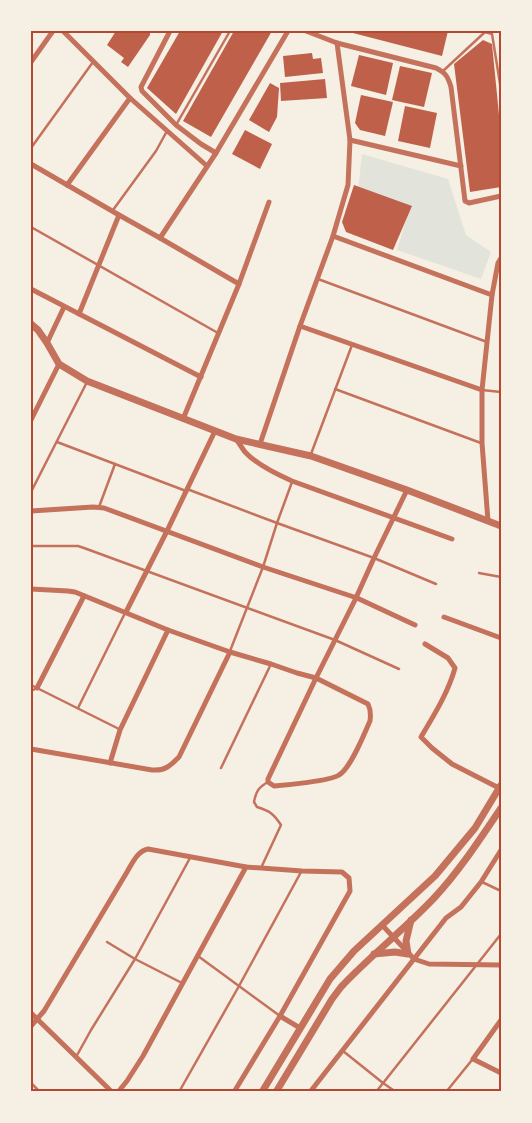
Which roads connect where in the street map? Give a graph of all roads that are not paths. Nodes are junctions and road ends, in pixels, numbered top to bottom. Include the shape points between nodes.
1 (53, 31) edge
2 (63, 31) edge
3 (170, 31) edge
4 (230, 31) edge
5 (288, 31) edge
6 (306, 31) edge
7 (483, 32) edge
8 (492, 32) edge
9 (337, 43) junction
10 (94, 61) junction
11 (31, 62) edge
12 (443, 71) junction
13 (501, 90) edge
14 (130, 98) junction
15 (176, 126) junction
16 (167, 130) junction
17 (350, 140) junction
18 (31, 148) edge
19 (216, 153) junction
20 (31, 164) edge
21 (208, 166) junction
22 (461, 166) junction
23 (67, 185) junction
24 (501, 196) edge
25 (269, 202) dead end
26 (112, 212) junction
27 (118, 215) junction
28 (31, 227) edge
29 (333, 236) junction
30 (160, 238) junction
31 (501, 258) edge
32 (98, 265) junction
33 (318, 279) junction
34 (239, 284) junction
35 (31, 289) edge
36 (492, 295) junction
37 (64, 307) junction
38 (79, 314) junction
39 (31, 324) edge
40 (300, 326) junction
41 (218, 333) junction
42 (487, 342) junction
43 (47, 343) junction
44 (352, 344) junction
45 (59, 364) junction
46 (201, 376) junction
47 (87, 381) junction
48 (335, 389) junction
49 (482, 390) junction
50 (501, 392) edge
51 (183, 419) junction
52 (31, 420) edge
53 (216, 431) junction
54 (236, 438) junction
55 (57, 442) junction
56 (482, 443) junction
57 (260, 444) junction
58 (311, 456) junction
59 (115, 464) junction
60 (292, 481) junction
61 (187, 490) junction
62 (407, 490) junction
63 (31, 492) edge
64 (99, 507) junction
65 (31, 512) edge
66 (394, 518) junction
67 (488, 521) junction
68 (277, 523) junction
69 (501, 526) edge
70 (167, 531) junction
71 (452, 539) dead end
72 (31, 546) edge
73 (374, 558) junction
74 (262, 567) junction
75 (146, 572) junction
76 (479, 573) dead end
77 (501, 577) edge
78 (436, 584) dead end
79 (31, 589) edge
80 (84, 596) junction
81 (356, 598) junction
82 (247, 609) junction
83 (126, 612) junction
84 (444, 617) dead end
85 (416, 625) dead end
86 (168, 630) junction
87 (501, 638) edge
88 (335, 640) junction
89 (425, 644) dead end
90 (230, 652) junction
91 (271, 664) junction
92 (399, 669) dead end
93 (316, 678) junction
94 (31, 685) edge
95 (37, 688) junction
96 (31, 691) edge
97 (78, 708) junction
98 (120, 730) junction
99 (31, 749) edge
100 (110, 763) junction
101 (222, 768) dead end
102 (268, 782) junction
103 (500, 786) edge
104 (501, 808) edge
105 (501, 850) edge
106 (191, 856) junction
107 (246, 867) junction
108 (261, 868) junction
109 (302, 871) junction
110 (481, 882) junction
111 (501, 892) edge
112 (411, 920) junction
113 (382, 925) junction
114 (501, 934) edge
115 (393, 937) junction
116 (106, 942) dead end
117 (374, 954) junction
118 (198, 956) junction
119 (411, 957) junction
120 (135, 959) junction
121 (501, 965) edge
122 (476, 966) junction
123 (183, 984) junction
124 (239, 986) junction
125 (31, 1013) edge
126 (280, 1016) junction
127 (38, 1020) junction
128 (500, 1022) edge
129 (31, 1026) edge
130 (300, 1028) junction
131 (343, 1051) junction
132 (76, 1058) junction
133 (473, 1059) junction
134 (501, 1073) edge
135 (31, 1083) edge
136 (383, 1083) junction
137 (40, 1092) edge
138 (112, 1092) edge
139 (118, 1092) edge
140 (179, 1092) edge
141 (234, 1092) edge
142 (262, 1092) edge
143 (276, 1092) edge
144 (310, 1092) edge
145 (376, 1092) edge
146 (396, 1092) edge
147 (446, 1092) edge

1 - 11 street
2 - 10 street
3 - 15 street via 141,87
4 - 15 lane
5 - 19 street
6 - 9 street
7 - 8 lane
7 - 12 lane
8 - 13 lane
9 - 12 street
9 - 17 street
10 - 14 street
10 - 18 lane
12 - 22 street via 451,87
14 - 16 street
14 - 23 street
15 - 19 street
16 - 21 street
16 - 26 lane via 156,151
17 - 22 street
17 - 29 street via 348,185
19 - 21 street
20 - 23 street
21 - 30 street
22 - 24 street via 466,203
23 - 26 street
25 - 34 street
26 - 27 street
27 - 30 street
27 - 32 street
28 - 32 lane
29 - 33 street
29 - 36 street
30 - 34 street
31 - 36 street
32 - 38 street
32 - 41 lane
33 - 40 street
33 - 42 lane
34 - 41 street
35 - 37 street
36 - 42 street
37 - 38 street
37 - 43 street
38 - 46 street
39 - 43 street
40 - 44 street
40 - 57 street
41 - 46 street
42 - 49 street
43 - 45 street
44 - 48 lane
44 - 49 street
45 - 47 street
45 - 52 street
46 - 51 street
47 - 51 street
47 - 55 lane
48 - 56 lane
48 - 58 lane
49 - 50 lane
49 - 56 street
51 - 53 street
53 - 54 street
53 - 61 street
54 - 57 street
54 - 60 street via 253,459
55 - 59 lane
55 - 63 lane
56 - 67 street
57 - 58 street
58 - 62 street
59 - 61 lane
59 - 64 lane
60 - 66 street
60 - 68 lane
61 - 68 lane
61 - 70 street
62 - 66 street
62 - 67 street
64 - 65 street
64 - 70 street
66 - 71 street
66 - 73 street
67 - 69 street
68 - 73 lane
68 - 74 lane
70 - 74 street
70 - 75 street
72 - 75 lane via 78,546
73 - 78 lane
73 - 81 street
74 - 81 street
74 - 82 lane
75 - 82 lane
75 - 83 street
76 - 77 lane
79 - 80 street via 68,591
80 - 83 street
80 - 95 street
81 - 85 street
81 - 88 street
82 - 88 lane
82 - 90 lane
83 - 86 street
83 - 97 lane
84 - 87 street
86 - 90 street
86 - 98 street
88 - 92 lane
88 - 93 street
89 - 103 street via 448,658 455,668 452,681 421,737 452,764
90 - 91 street
90 - 100 street via 179,757 172,765 152,770
91 - 93 street
91 - 101 lane
93 - 102 street
93 - 102 street via 368,704 370,721 341,774 274,786
94 - 95 lane
95 - 96 lane
95 - 97 lane
97 - 98 lane
98 - 100 street
99 - 100 street
102 - 108 lane via 260,786 254,802 257,807 269,811 281,825
103 - 113 street via 475,828 453,855
104 - 112 street via 468,859
105 - 110 street
106 - 107 street
106 - 120 lane
106 - 127 street via 148,849 140,853
107 - 108 street
107 - 118 street
108 - 109 street
109 - 124 lane
109 - 126 street via 342,872 349,878 350,891
110 - 111 lane
110 - 119 street via 461,908 446,918
112 - 115 street
112 - 119 street via 406,941
113 - 115 street
113 - 130 street via 330,979
114 - 122 lane
115 - 117 street
115 - 119 street
116 - 120 lane
117 - 119 street via 395,952
117 - 143 street via 332,999
118 - 123 street
118 - 124 lane
119 - 122 street via 429,964
119 - 131 street
120 - 123 lane
120 - 132 lane
121 - 122 street
122 - 136 lane
123 - 139 street via 134,1072
124 - 126 lane
124 - 140 lane
125 - 127 street
126 - 130 street
126 - 141 street
127 - 129 street
127 - 132 street
128 - 133 street
130 - 142 street
131 - 136 lane
131 - 144 street
132 - 138 street
133 - 134 street
133 - 147 lane
135 - 137 lane
136 - 145 lane
136 - 146 lane

